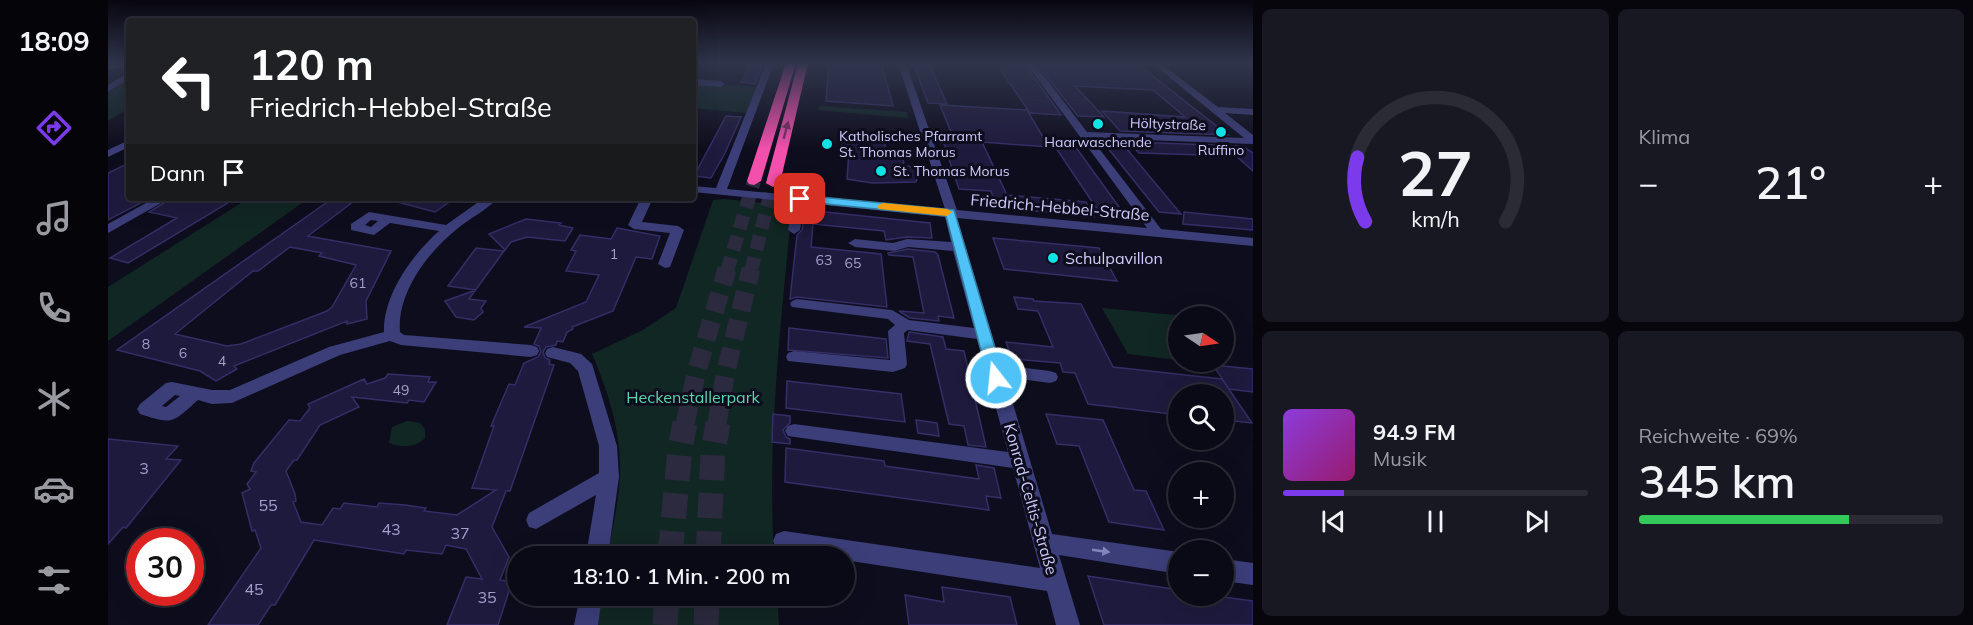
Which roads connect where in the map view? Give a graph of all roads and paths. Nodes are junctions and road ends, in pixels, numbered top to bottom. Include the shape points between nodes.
1 (759, 92) edge
2 (782, 92) edge
3 (796, 92) edge
4 (912, 92) edge
5 (1051, 92) edge
6 (1193, 92) edge
7 (1215, 110) junction
8 (1253, 112) edge
9 (1083, 135) junction
10 (1253, 140) edge
11 (126, 145) edge
12 (108, 154) edge
13 (754, 181) tunnel mouth
14 (772, 183) tunnel mouth
15 (696, 189) edge
16 (720, 191) junction
17 (796, 198) junction
18 (159, 201) edge
19 (488, 201) edge
20 (646, 201) edge
21 (951, 213) junction
22 (388, 219) dead end
23 (108, 229) edge
24 (447, 229) junction
25 (795, 230) dead end
26 (1156, 232) junction
27 (1253, 242) edge
28 (855, 243) dead end
29 (959, 247) junction
30 (665, 264) dead end
31 (797, 304) dead end
32 (905, 326) junction
33 (983, 334) junction
34 (392, 335) junction
35 (531, 351) dead end
36 (553, 353) dead end
37 (794, 357) dead end
38 (994, 370) junction
39 (1050, 376) dead end
40 (194, 394) dead end
41 (794, 431) dead end
42 (1020, 461) junction
43 (609, 477) junction
44 (536, 520) dead end
45 (784, 541) dead end
46 (1043, 543) junction
47 (599, 546) edge
48 (1168, 561) edge
49 (1234, 571) edge
50 (1253, 574) edge
51 (1055, 581) junction
52 (589, 606) edge
53 (586, 625) edge
54 (1068, 625) edge

1 - 16 street
2 - 13 highway
14 -> 3 highway
4 - 21 street, Konrad-Celtis-Straße
5 - 9 street
6 - 7 street
7 - 8 street
7 - 10 street
9 - 10 street, Höltystraße
9 - 26 street
11 - 12 street
15 - 16 street, Friedrich-Hebbel-Straße
16 - 17 street, Friedrich-Hebbel-Straße
17 - 21 street, Friedrich-Hebbel-Straße
17 - 25 street
18 - 23 street
19 - 24 street
20 - 30 street via 634,225 678,230
21 - 26 street, Friedrich-Hebbel-Straße
21 - 29 street, Konrad-Celtis-Straße
22 - 24 street
24 - 34 street via 421,255 410,273 392,312
26 - 27 street, Friedrich-Hebbel-Straße
28 - 29 street
29 - 33 street, Konrad-Celtis-Straße
31 - 32 street via 892,315
32 - 33 street
32 - 37 street via 896,331 899,364 893,366
33 - 38 street, Konrad-Celtis-Straße
34 - 35 street via 401,340
34 - 40 street via 336,351 232,396 212,398
36 - 43 street via 575,358 588,373 608,446
38 - 39 street
38 - 42 street, Konrad-Celtis-Straße
41 - 42 street
42 - 46 street, Konrad-Celtis-Straße
43 - 44 street
43 - 47 street
45 - 51 street
46 -> 48 street
46 - 51 street, Konrad-Celtis-Straße
49 - 50 street
51 - 54 street, Konrad-Celtis-Straße
52 - 53 street

